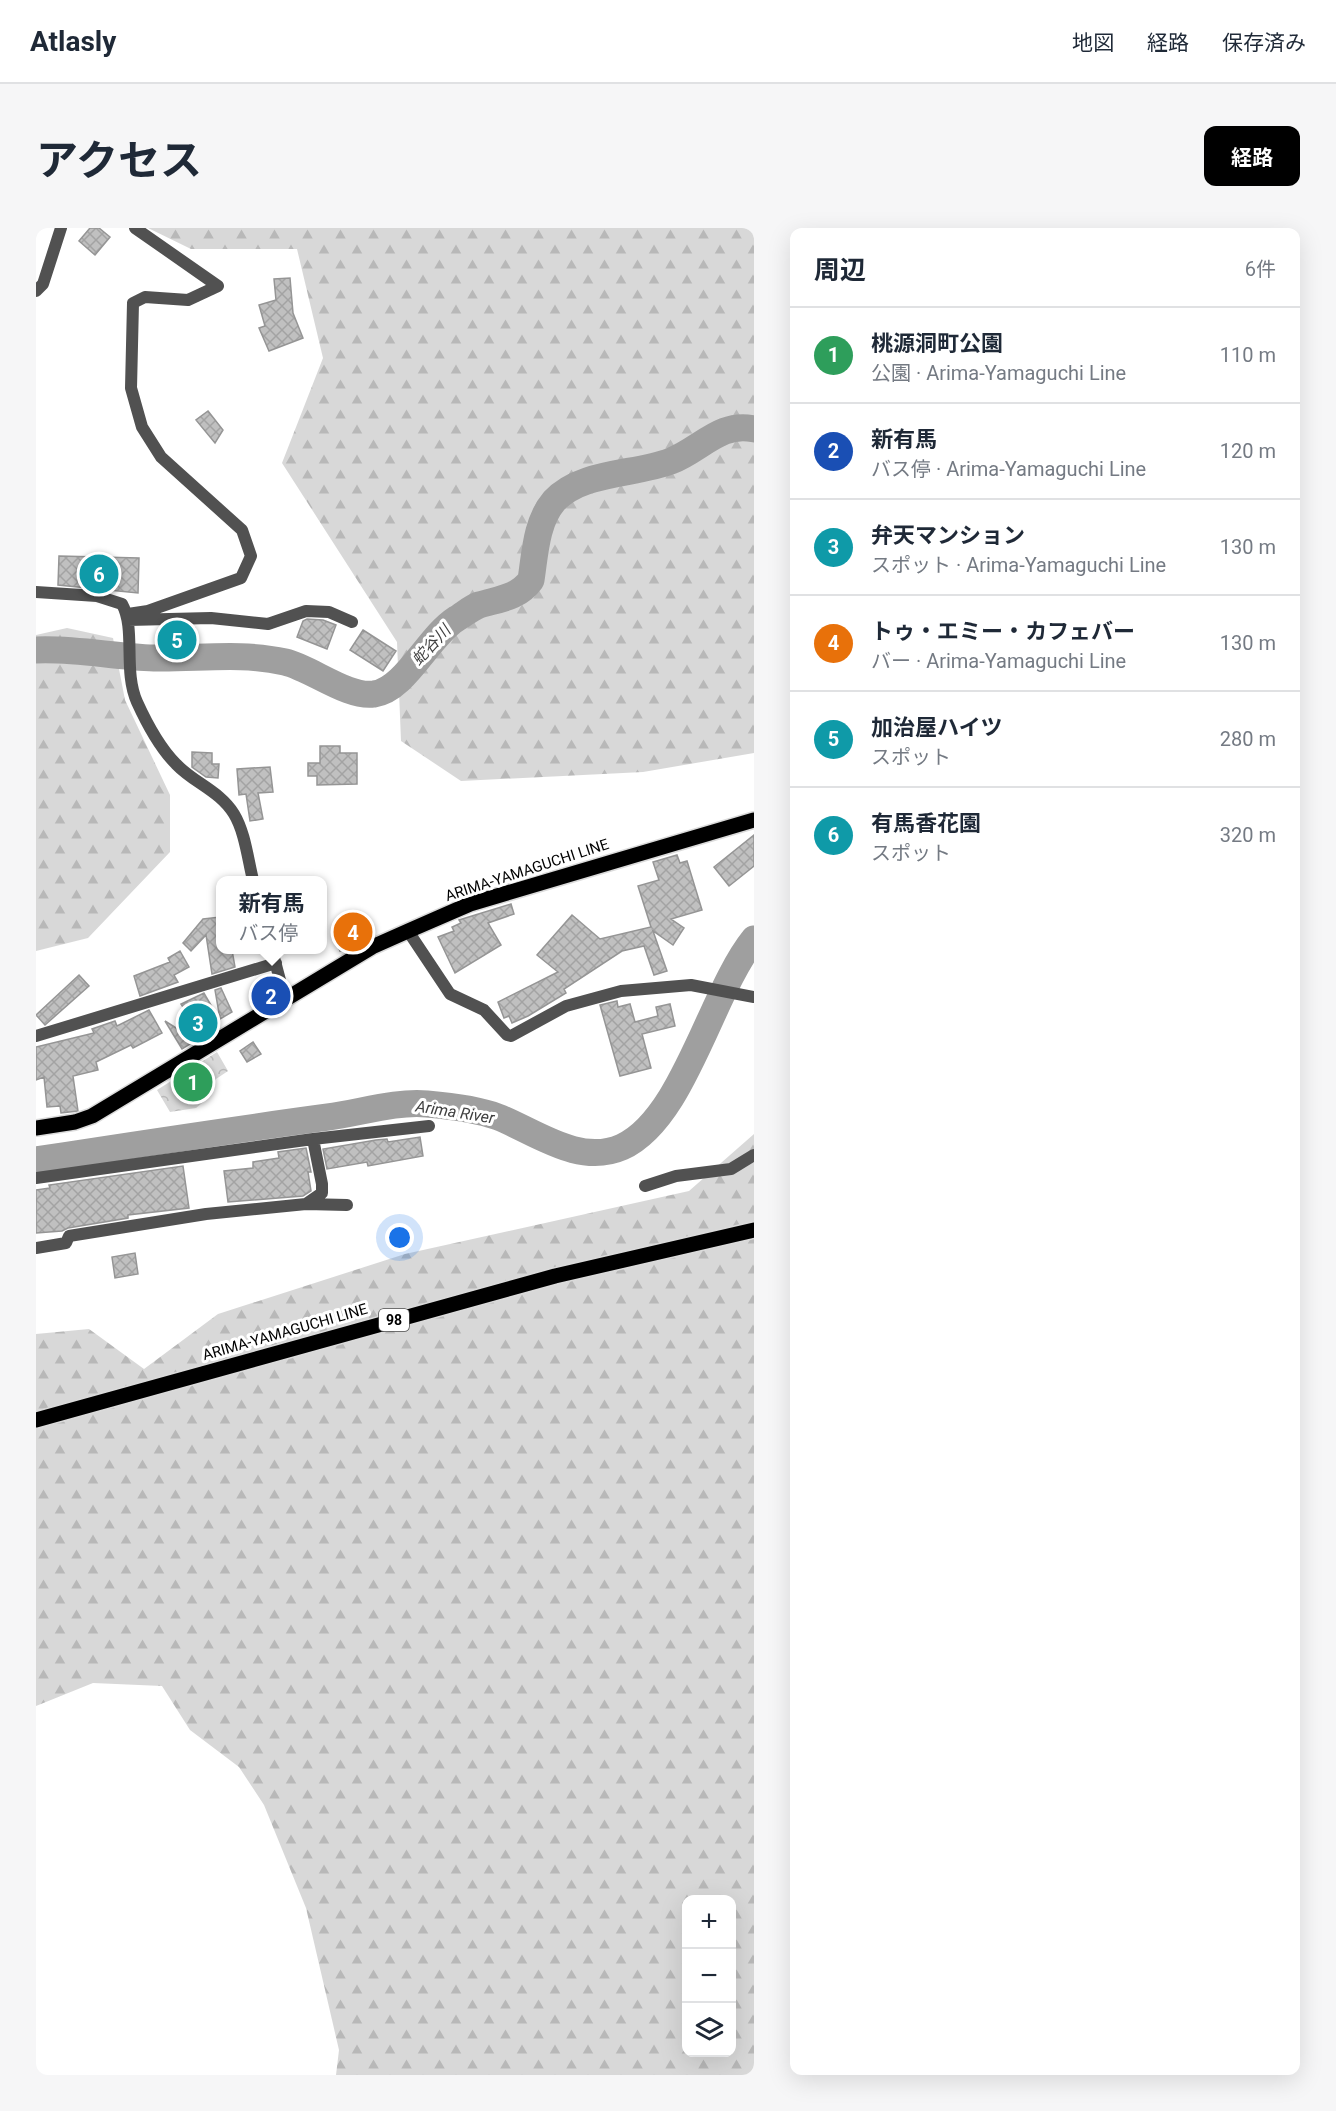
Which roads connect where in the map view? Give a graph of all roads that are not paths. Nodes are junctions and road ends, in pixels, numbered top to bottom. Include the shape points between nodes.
1 (61, 228) edge
2 (135, 228) edge
3 (36, 291) edge
4 (36, 592) edge
5 (128, 622) junction
6 (352, 622) dead end
7 (754, 820) edge
8 (252, 876) edge
9 (408, 931) junction
10 (273, 954) edge
11 (276, 963) junction
12 (754, 997) edge
13 (285, 999) junction
14 (36, 1036) edge
15 (429, 1126) dead end
16 (36, 1128) edge
17 (313, 1139) junction
18 (754, 1155) edge
19 (36, 1178) edge
20 (645, 1186) dead end
21 (306, 1204) junction
22 (346, 1205) dead end
23 (754, 1230) edge
24 (36, 1248) edge
25 (36, 1420) edge

1 - 3 street via 43,285
2 - 5 street via 218,286 188,300 145,297 133,303 130,388 142,428 161,457 242,530 251,556 241,578
4 - 5 street via 97,596 122,604
5 - 6 street via 211,618 268,624 306,611 329,612
5 - 8 street via 130,681 152,732 176,765 220,796 235,816
7 - 9 main road, ARIMA-YAMAGUCHI LINE via 471,904
9 - 12 street via 450,994 484,1010 511,1036 566,1005 621,991 691,985
9 - 13 main road, ARIMA-YAMAGUCHI LINE via 372,947
10 - 11 street
11 - 13 street
11 - 14 street
13 - 16 main road, ARIMA-YAMAGUCHI LINE via 92,1116
15 - 17 street
17 - 19 street
17 - 21 street via 322,1193
18 - 20 street via 731,1169 676,1176
21 - 22 street
21 - 24 street via 206,1214 69,1236 66,1243
23 - 25 main road, ARIMA-YAMAGUCHI LINE / 98 via 555,1276

